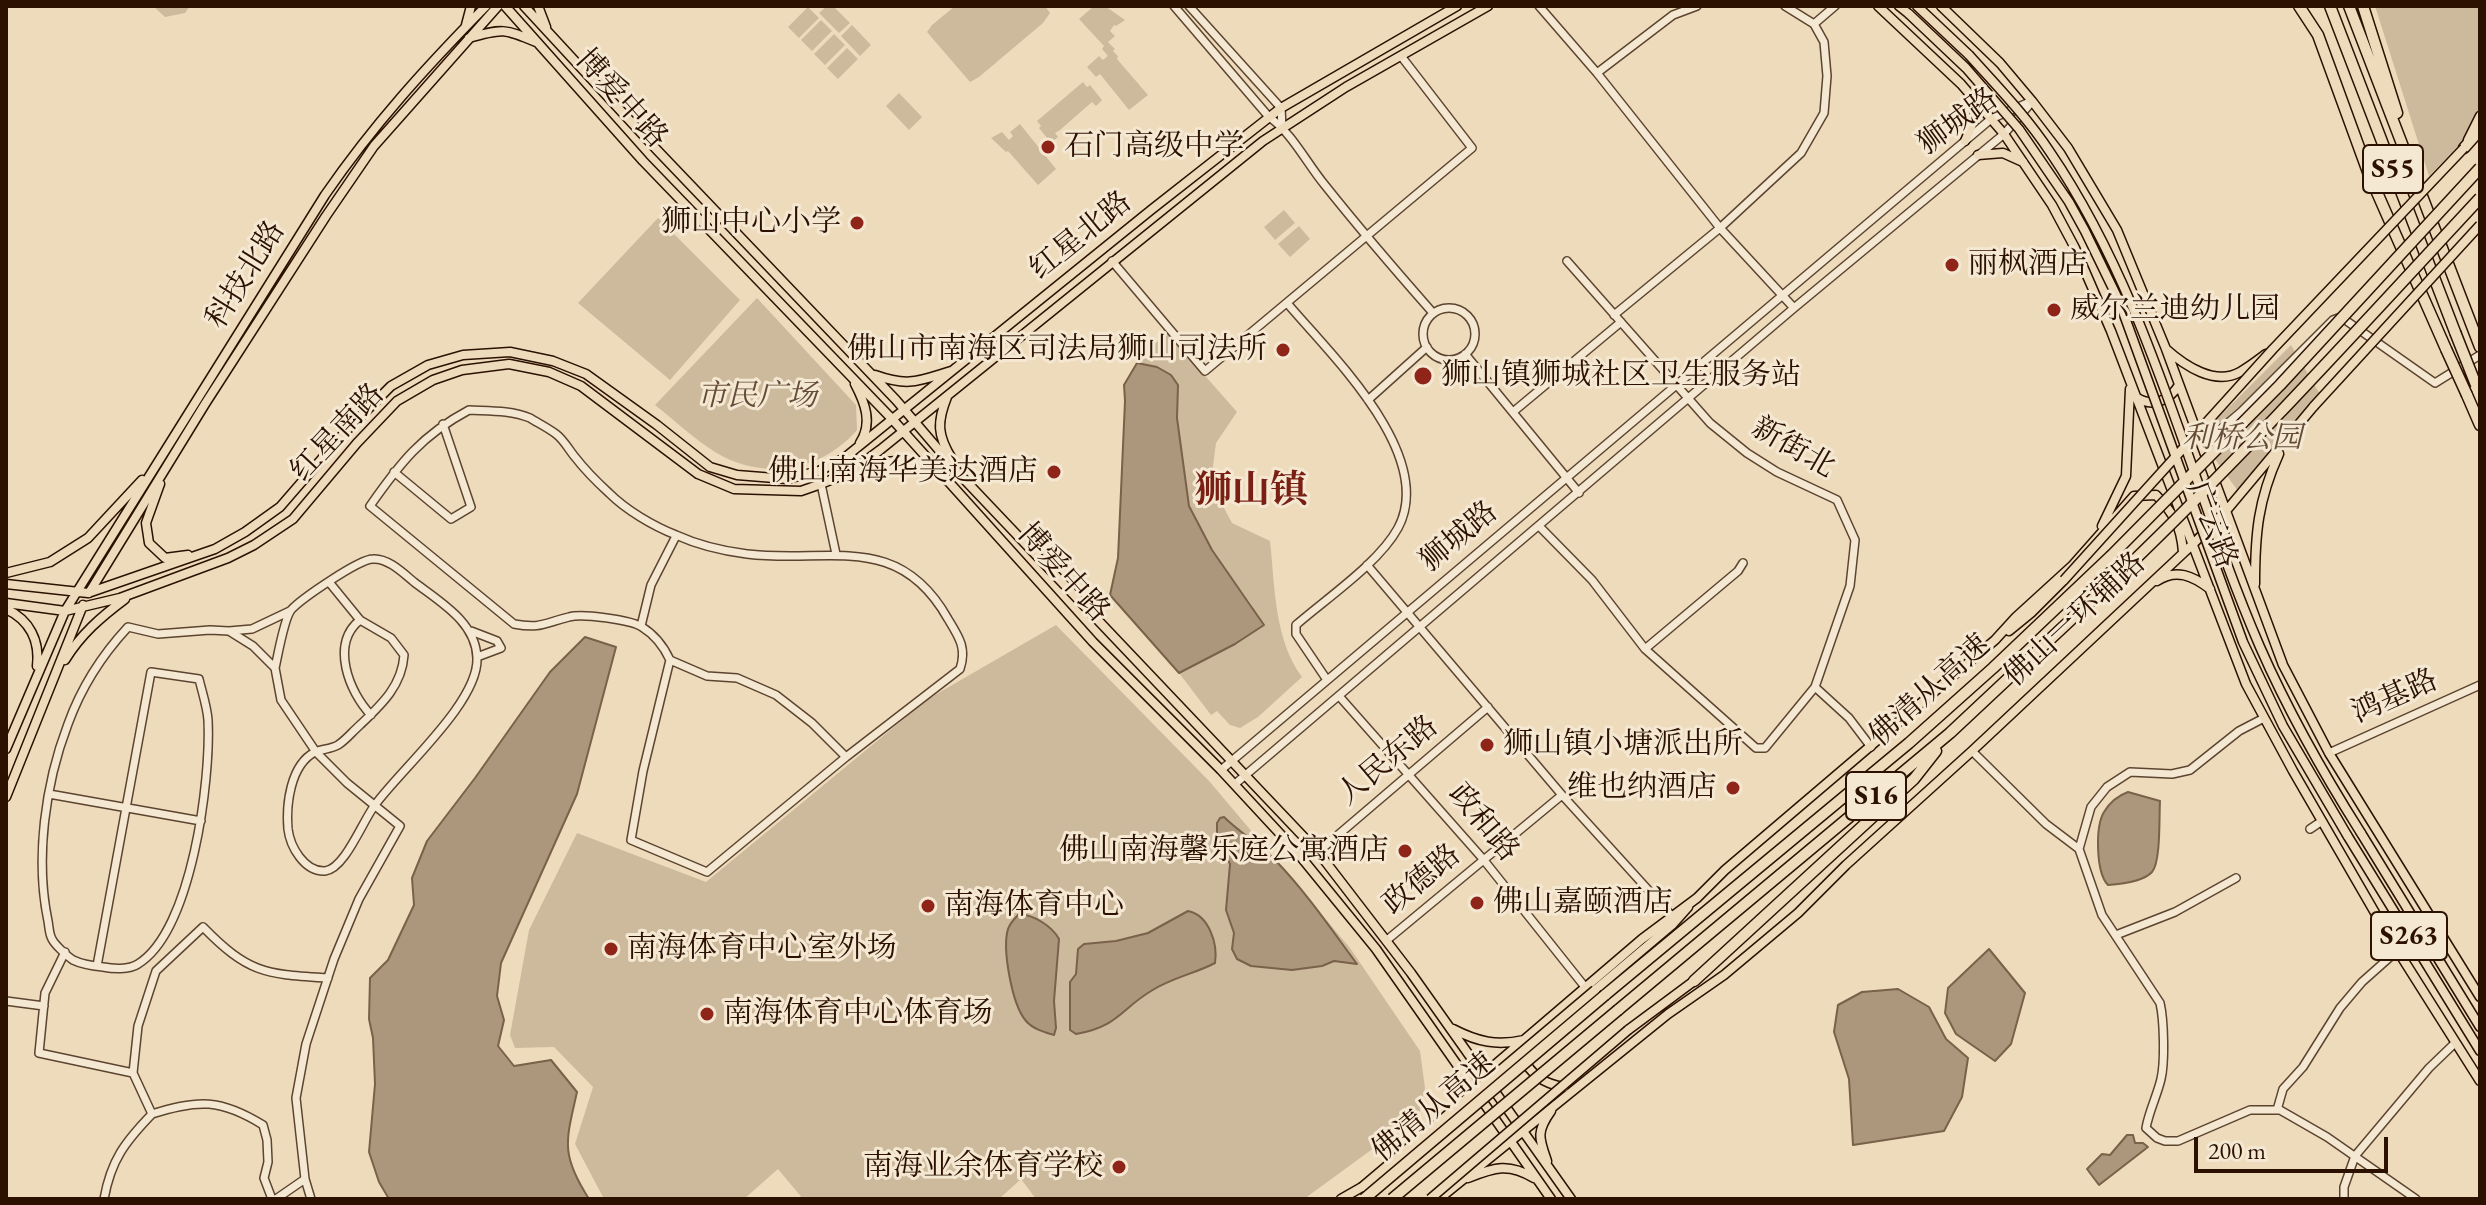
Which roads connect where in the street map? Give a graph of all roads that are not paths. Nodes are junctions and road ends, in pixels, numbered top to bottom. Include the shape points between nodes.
1 (471, 6) edge
2 (486, 6) edge
3 (498, 6) edge
4 (505, 6) edge
5 (524, 6) edge
6 (538, 6) edge
7 (1174, 6) edge
8 (1189, 6) edge
9 (1457, 6) edge
10 (1488, 6) edge
11 (1539, 6) edge
12 (1697, 6) edge
13 (1785, 6) edge
14 (1835, 6) edge
15 (1878, 6) edge
16 (1899, 6) edge
17 (1917, 6) edge
18 (1941, 6) edge
19 (2299, 6) edge
20 (2330, 6) edge
21 (2349, 6) edge
22 (2363, 6) edge
23 (1814, 24) junction
24 (466, 27) junction
25 (547, 32) junction
26 (469, 38) junction
27 (538, 43) junction
28 (1401, 56) junction
29 (1597, 73) junction
30 (2032, 101) junction
31 (1977, 102) junction
32 (1281, 108) junction
33 (2480, 116) edge
34 (1269, 117) junction
35 (1991, 119) junction
36 (1282, 127) junction
37 (2480, 130) edge
38 (2004, 134) junction
39 (1965, 141) junction
40 (2464, 148) junction
41 (1978, 155) junction
42 (2024, 162) junction
43 (2411, 165) junction
44 (2480, 168) edge
45 (2480, 198) edge
46 (2480, 225) edge
47 (1720, 228) junction
48 (1366, 237) junction
49 (1112, 261) junction
50 (1567, 261) dead end
51 (1783, 296) junction
52 (1287, 303) junction
53 (1794, 308) junction
54 (1433, 313) junction
55 (1614, 315) junction
56 (1621, 322) junction
57 (1427, 347) junction
58 (2480, 347) edge
59 (2166, 349) junction
60 (2273, 349) junction
61 (1465, 354) junction
62 (2480, 355) edge
63 (955, 369) junction
64 (871, 373) junction
65 (851, 377) junction
66 (2130, 380) junction
67 (2179, 385) junction
68 (1677, 386) junction
69 (2478, 390) edge
70 (948, 394) junction
71 (2135, 397) junction
72 (1689, 399) junction
73 (1368, 400) junction
74 (905, 410) junction
75 (1513, 412) junction
76 (893, 420) junction
77 (914, 421) junction
78 (443, 424) junction
79 (2480, 425) edge
80 (903, 431) junction
81 (2284, 443) junction
82 (2202, 445) junction
83 (857, 449) junction
84 (161, 458) junction
85 (935, 467) junction
86 (164, 470) junction
87 (852, 471) junction
88 (394, 472) junction
89 (962, 477) junction
90 (1567, 478) junction
91 (821, 484) junction
92 (1579, 493) junction
93 (2226, 511) junction
94 (1539, 526) junction
95 (676, 536) junction
96 (2092, 540) junction
97 (2193, 544) junction
98 (2183, 552) junction
99 (200, 554) junction
100 (836, 554) junction
101 (1743, 563) dead end
102 (1367, 565) junction
103 (6, 573) edge
104 (329, 582) junction
105 (6, 584) edge
106 (2146, 588) junction
107 (2211, 590) junction
108 (76, 592) junction
109 (88, 593) junction
110 (133, 593) junction
111 (2255, 593) junction
112 (6, 606) edge
113 (82, 607) junction
114 (65, 611) junction
115 (290, 611) junction
116 (1406, 613) junction
117 (360, 620) junction
118 (641, 626) junction
119 (1420, 628) junction
120 (229, 631) junction
121 (471, 631) junction
122 (1995, 640) junction
123 (1645, 649) junction
124 (477, 657) junction
125 (670, 660) junction
126 (275, 668) junction
127 (35, 678) junction
128 (1327, 680) junction
129 (51, 685) junction
130 (2480, 685) edge
131 (1815, 687) junction
132 (1339, 696) junction
133 (1488, 707) junction
134 (371, 715) junction
135 (2264, 718) junction
136 (1950, 733) junction
137 (1871, 747) junction
138 (6, 749) edge
139 (1972, 751) junction
140 (316, 752) junction
141 (2329, 753) junction
142 (846, 757) junction
143 (1231, 761) junction
144 (1221, 770) junction
145 (1410, 774) junction
146 (1245, 776) junction
147 (1235, 784) junction
148 (49, 794) junction
149 (1562, 795) junction
150 (6, 797) edge
151 (374, 805) junction
152 (126, 808) junction
153 (201, 821) junction
154 (2322, 821) junction
155 (2310, 829) dead end
156 (2079, 849) junction
157 (1318, 852) junction
158 (1483, 859) junction
159 (2236, 878) dead end
160 (1697, 898) junction
161 (1671, 915) junction
162 (2116, 935) junction
163 (1387, 940) junction
164 (2398, 950) junction
165 (65, 952) junction
166 (97, 966) junction
167 (136, 966) junction
168 (156, 971) junction
169 (328, 978) junction
170 (1694, 981) joint
171 (1585, 987) junction
172 (1704, 988) junction
173 (1600, 993) junction
174 (2480, 997) edge
175 (6, 1001) edge
176 (1668, 1003) junction
177 (44, 1006) junction
178 (1449, 1027) junction
179 (2480, 1027) edge
180 (2471, 1036) junction
181 (1526, 1039) junction
182 (2455, 1043) junction
183 (2480, 1051) edge
184 (2480, 1061) edge
185 (133, 1073) junction
186 (1483, 1075) junction
187 (2480, 1081) edge
188 (1575, 1088) junction
189 (2277, 1110) junction
190 (152, 1114) junction
191 (1522, 1130) junction
192 (1510, 1140) junction
193 (2355, 1156) junction
194 (1551, 1173) junction
195 (305, 1179) junction
196 (1537, 1180) junction
197 (1460, 1181) junction
198 (1363, 1193) edge
199 (104, 1199) edge
200 (274, 1199) edge
201 (311, 1199) edge
202 (1341, 1199) edge
203 (1392, 1199) edge
204 (1430, 1199) edge
205 (1439, 1199) edge
206 (1551, 1199) edge
207 (1571, 1199) edge
208 (2344, 1199) edge
209 (2416, 1199) edge

1 - 24 main road
2 - 24 main road, 科技北路
3 - 26 main road
4 - 27 main road, 博爱中路
5 - 25 main road, 博爱中路
6 - 25 main road
7 - 34 street
8 - 32 street
9 - 32 main road, 红星北路
10 - 28 main road, 红星北路
11 - 29 street
12 - 29 street via 1673,15
13 - 23 street
14 - 23 street
15 - 31 main road, 广云路 / S263
16 - 180 main road, 广云路 / S263, bridge via 2010,118 2085,231 2119,301 2249,656 2283,726
17 - 179 main road, 广云路 / S263, bridge via 2010,99 2082,204 2112,260 2149,351 2259,645 2317,762
18 - 30 main road, S263
19 - 79 highway, bridge via 2318,35 2368,172
20 - 69 highway, S55, bridge
21 - 43 highway, S55
22 - 43 highway
23 - 47 street via 1824,42 1824,113 1801,153
24 - 84 main road, 科技北路 via 352,155
25 - 64 main road, 博爱中路
26 - 27 main road via 506,30
26 - 86 main road via 374,146
27 - 65 main road, 博爱中路 via 643,161
28 - 36 main road, 红星北路
28 - 48 street via 1472,148
29 - 47 street
30 - 35 street, 狮城路
30 - 38 street, 狮城路
30 - 59 main road, 广云路 / S263 via 2068,148 2117,230
31 - 35 main road, 广云路 / S263
31 - 39 main road
32 - 34 main road, 红星北路
32 - 36 street
33 - 40 main road, 佛山一环辅路
34 - 36 street
34 - 63 main road, 红星北路
35 - 38 main road, 广云路 / S263
35 - 39 street, 狮城路
36 - 48 street
36 - 49 main road, 红星北路
37 - 40 highway
38 - 41 street, 狮城路
38 - 42 main road, 广云路 / S263
39 - 51 street, 狮城路
40 - 60 main road, 佛山一环辅路, bridge
41 - 42 main road via 2003,153
41 - 53 street, 狮城路
42 - 66 main road, 广云路 / S263 via 2075,248
43 - 58 highway, S55
44 - 173 highway, 佛清从高速 / S16, bridge via 2280,385 2003,659 1919,734
45 - 136 highway, 佛清从高速 / S16, bridge via 2314,378 2124,570
46 - 81 main road, 佛山一环辅路, bridge
47 - 51 street
47 - 55 street
48 - 52 street
48 - 54 street
49 - 52 street via 1205,371
49 - 70 main road, 红星北路
50 - 55 street, 新街北
51 - 53 street
51 - 68 street, 狮城路
52 - 73 street
53 - 72 street, 狮城路
54 - 57 street via 1423,327
54 - 61 street via 1450,308 1471,321 1474,339
55 - 56 street, 新街北
56 - 68 street, 新街北
56 - 75 street
57 - 61 street via 1444,359
57 - 73 street
59 - 60 main road, bridge via 2181,362 2221,377 2238,374
59 - 67 main road, 广云路 / S263
60 - 122 main road, 佛山一环辅路, bridge via 2064,580
61 - 75 street
62 - 82 street via 2435,383 2341,317
63 - 64 main road via 914,383
63 - 74 main road, 红星北路
64 - 74 main road, 博爱中路
65 - 76 main road, 博爱中路
65 - 83 main road via 868,417
66 - 71 main road, 广云路 / S263
66 - 96 main road via 2126,476
67 - 71 main road via 2160,402 2145,404
67 - 82 main road, 广云路 / S263
68 - 72 street, 新街北
68 - 90 street, 狮城路
70 - 77 main road, 红星南路
70 - 89 main road via 940,432
71 - 97 main road, 广云路 / S263
72 - 92 street, 狮城路
72 - 131 street, 新街北 via 1747,453 1837,500 1855,540 1850,586
73 - 102 street via 1396,445 1406,475 1400,525
74 - 76 main road, 红星南路
74 - 77 main road, 博爱中路
75 - 90 street
76 - 80 main road, 博爱中路
76 - 83 main road, 红星南路
77 - 80 main road, 红星南路
77 - 89 main road, 博爱中路
78 - 88 street
78 - 88 street via 471,507 451,519
78 - 95 street via 469,410 527,417 558,435 611,495
80 - 85 main road, 博爱中路
80 - 87 main road, 红星南路
81 - 93 main road, 佛山一环辅路
81 - 111 main road via 2256,530
82 - 93 main road, 广云路 / S263
83 - 99 main road, 红星南路 via 819,471 787,479 737,475 710,467 586,374 510,352 463,355 428,365 391,386 280,507
84 - 103 main road via 88,538 50,562
84 - 108 main road, 科技北路
85 - 87 main road via 887,461
85 - 144 main road, 博爱中路 via 1093,642
86 - 99 main road via 146,523 149,543 165,558
86 - 109 main road
87 - 91 main road, 红星南路
88 - 118 street via 370,506 514,624 532,627 585,615
89 - 143 main road, 博爱中路
90 - 92 street
90 - 116 street, 狮城路
91 - 100 street
91 - 110 main road, 红星南路 via 801,491 734,489 698,474 581,386 549,372 509,364 462,370 397,401 293,519 228,558
92 - 94 street, 狮城路
93 - 97 main road, 佛山一环辅路
93 - 111 main road, 广云路 / S263
94 - 119 street, 狮城路
94 - 123 street via 1592,580
95 - 100 street via 748,554
95 - 118 street via 651,585
96 - 98 main road via 2134,496 2156,495 2182,533
96 - 122 main road, 佛山一环辅路
97 - 98 main road, 佛山一环辅路
97 - 107 main road, 广云路 / S263
98 - 106 main road, 佛山一环辅路
99 - 109 main road, 红星南路
100 - 142 street via 896,566 924,584 945,613 964,655 960,669
101 - 123 street
102 - 116 street
102 - 128 street via 1296,625 1296,634
104 - 115 street
104 - 117 street
104 - 121 street via 361,561 386,562
105 - 108 main road, 红星南路
106 - 107 main road via 2163,576 2178,574 2194,577
106 - 139 main road, 佛山一环辅路
107 - 135 main road, 广云路 / S263
108 - 109 main road, 红星南路
108 - 114 main road, 科技北路
109 - 113 main road
110 - 113 main road, 红星南路
110 - 129 main road via 76,643
111 - 141 main road, 广云路 / S263 via 2283,665
112 - 114 main road, 红星南路
112 - 127 main road via 30,628 39,649
113 - 114 main road, 红星南路
113 - 129 main road
114 - 127 main road, 科技北路
115 - 120 street via 252,629
115 - 126 street
116 - 119 street
116 - 128 street, 狮城路
117 - 134 street via 346,640 345,661 359,703
117 - 134 street via 391,638 404,655 395,686
118 - 125 street via 663,645
119 - 132 street, 狮城路
119 - 133 street
120 - 126 street
120 - 148 street via 158,634 128,627 78,699
121 - 124 street
121 - 124 street via 497,641 501,648
122 - 137 main road, 佛山一环辅路
123 - 131 street, 新街北 via 1756,748 1765,748
124 - 151 street via 476,674 460,704
125 - 142 street via 776,695
125 - 142 street via 631,840 707,872
126 - 140 street via 281,700
127 - 138 main road, 科技北路
128 - 143 street, 狮城路
129 - 150 main road
130 - 141 street, 鸿基路
131 - 137 street
132 - 145 street, 政和路
132 - 146 street, 狮城路
133 - 145 street, 人民东路
133 - 149 street
134 - 140 street via 337,746
135 - 154 main road, 广云路 / S263
135 - 156 street via 2190,770 2130,772 2107,787 2091,807
136 - 170 highway via 1914,779
136 - 203 highway, 佛清从高速 / S16, bridge
137 - 160 main road, 佛山一环辅路
139 - 156 street
139 - 172 main road, 佛山一环辅路 via 1798,913
140 - 151 street
140 - 151 street via 306,758 290,793 288,828 296,854 326,871 339,865
141 - 174 main road, 广云路 / S263
143 - 144 street, 狮城路
143 - 146 main road, 博爱中路
144 - 147 main road, 博爱中路
145 - 157 street, 人民东路
145 - 158 street, 政和路
146 - 147 street, 狮城路
146 - 157 main road, 博爱中路
147 - 192 main road, 博爱中路 via 1376,949
148 - 152 street
148 - 165 street via 43,897 52,940
149 - 158 street, 政德路
149 - 161 street
151 - 169 street via 400,826 359,899
152 - 153 street
152 - 153 street via 151,672 199,679 208,717
152 - 166 street
153 - 167 street via 175,911 154,951
154 - 155 street
154 - 164 main road, 广云路 / S263
156 - 162 street via 2102,915
157 - 163 main road, 博爱中路
158 - 163 street, 政德路
158 - 171 street, 政和路
159 - 162 street via 2175,912
160 - 161 main road, 佛山一环辅路
160 - 173 main road
161 - 171 main road, 佛山一环辅路
162 - 189 street via 2153,990 2163,1015 2162,1077 2146,1128 2157,1138 2178,1141 2250,1110
163 - 178 main road, 博爱中路
164 - 182 main road, 广云路 / S263
164 - 189 street via 2340,1008 2283,1089
165 - 166 street via 74,961
165 - 177 street
166 - 167 street
167 - 168 street
168 - 169 street via 203,927 250,967 278,975
168 - 185 street via 138,1026
169 - 195 street via 306,1044 296,1098
170 - 176 main road
171 - 181 main road, 佛山一环辅路
172 - 176 main road
172 - 188 main road, 佛山一环辅路
173 - 198 highway, 佛清从高速 / S16, bridge
175 - 177 street
176 - 204 main road, bridge via 1628,1030
177 - 185 street via 39,1053
178 - 181 main road via 1488,1043
178 - 186 main road, 博爱中路
180 - 183 main road, 广云路 / S263
180 - 184 main road
181 - 186 main road, 佛山一环辅路
181 - 188 main road via 1522,1055 1536,1076 1547,1084
182 - 187 main road, 广云路 / S263
182 - 193 street
185 - 190 street
186 - 191 main road, 博爱中路
188 - 191 main road
188 - 194 main road via 1540,1130
189 - 193 street
190 - 199 street via 117,1154
190 - 200 street via 207,1103 239,1110 263,1125 268,1162 264,1178
191 - 192 main road
191 - 194 main road, 博爱中路
192 - 196 main road, 博爱中路
192 - 197 main road
193 - 208 street
193 - 209 street
194 - 207 main road
195 - 200 street
195 - 201 street
196 - 197 main road via 1518,1169 1503,1168
196 - 206 main road, 博爱中路
197 - 205 main road
198 - 202 main road

